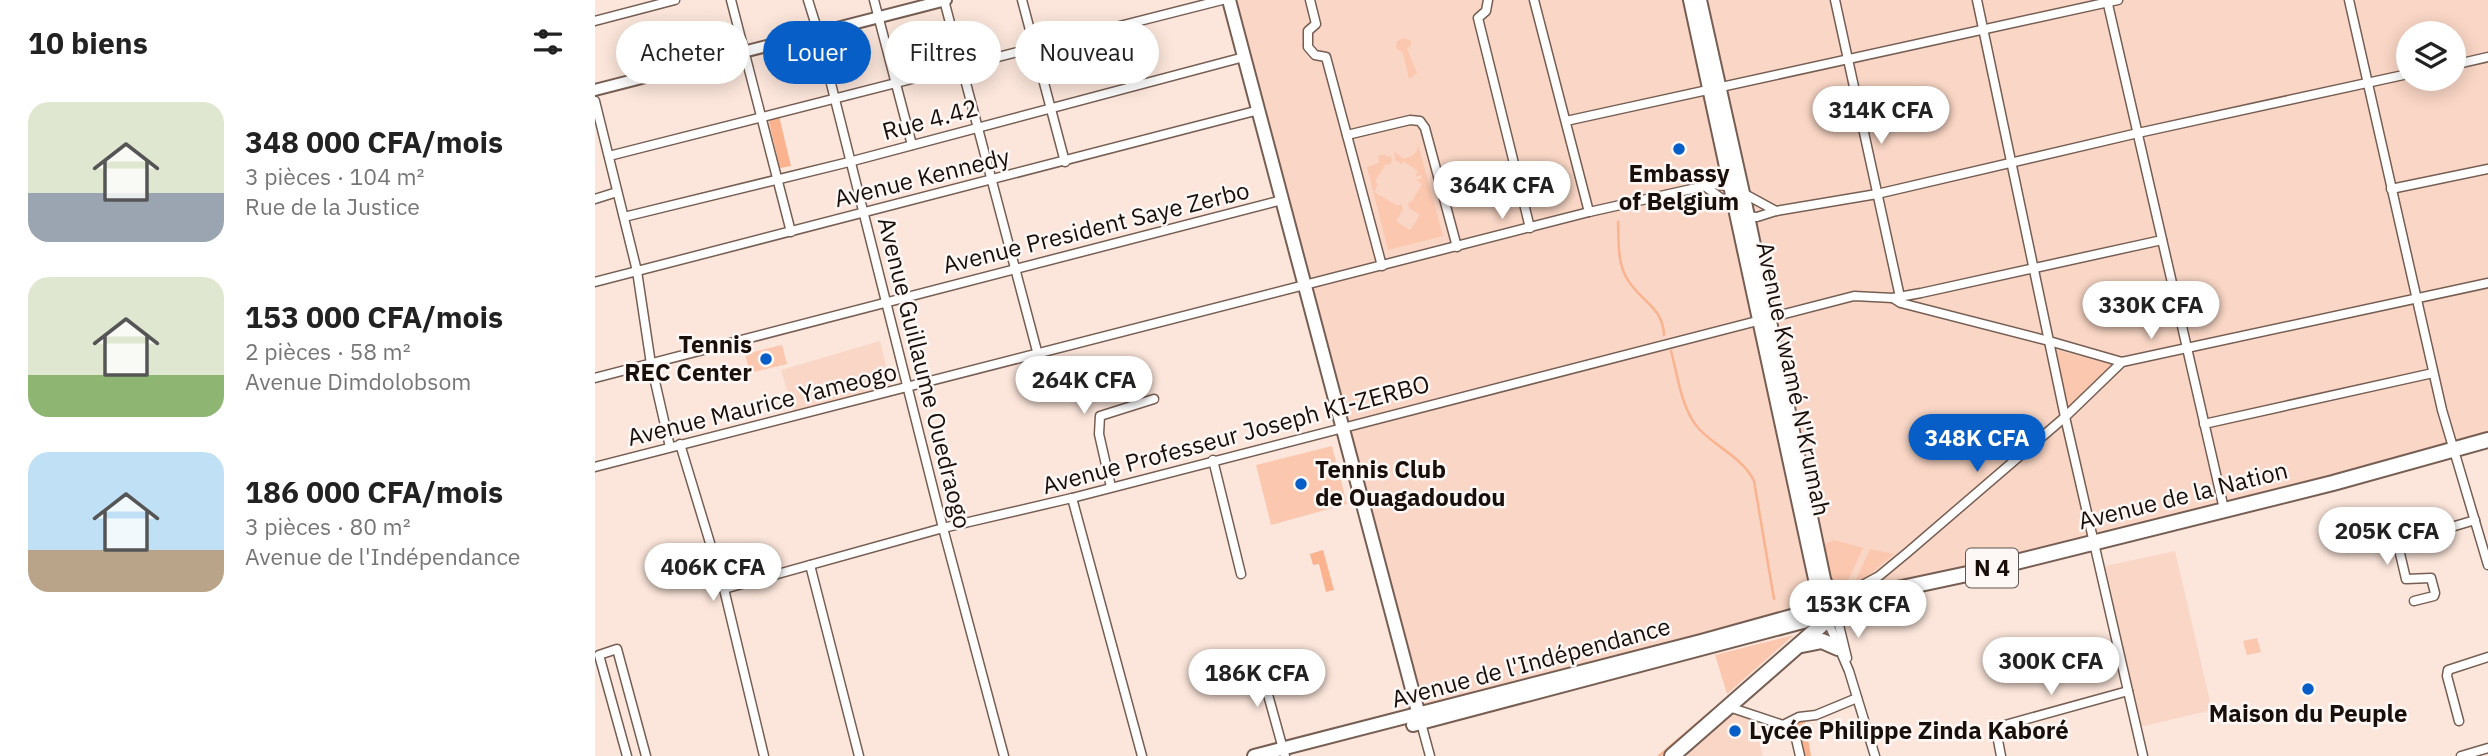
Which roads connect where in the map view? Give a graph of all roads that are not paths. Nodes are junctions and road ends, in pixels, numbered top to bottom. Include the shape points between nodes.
1 (675, 0) edge
2 (731, 0) edge
3 (808, 0) edge
4 (874, 0) edge
5 (945, 0) edge
6 (1022, 0) edge
7 (1222, 0) edge
8 (1229, 0) edge
9 (1310, 0) edge
10 (1488, 0) edge
11 (1534, 0) edge
12 (1690, 0) edge
13 (1700, 0) edge
14 (1836, 0) edge
15 (1977, 0) edge
16 (2117, 0) edge
17 (2349, 0) edge
18 (2107, 1) edge
19 (879, 17) junction
20 (595, 20) edge
21 (737, 21) edge
22 (815, 21) edge
23 (863, 21) edge
24 (950, 21) edge
25 (1027, 21) edge
26 (1138, 21) edge
27 (1984, 31) junction
28 (885, 41) edge
29 (1244, 57) junction
30 (2488, 57) edge
31 (1848, 60) junction
32 (2466, 62) edge
33 (749, 66) edge
34 (2396, 77) edge
35 (2367, 83) junction
36 (618, 84) edge
37 (830, 84) edge
38 (887, 84) edge
39 (896, 84) edge
40 (966, 84) edge
41 (1044, 84) edge
42 (1715, 88) junction
43 (595, 90) edge
44 (833, 97) junction
45 (595, 101) edge
46 (1050, 109) junction
47 (1259, 110) junction
48 (762, 116) junction
49 (1566, 121) junction
50 (977, 127) junction
51 (2138, 133) junction
52 (1347, 135) junction
53 (912, 145) junction
54 (609, 156) junction
55 (849, 162) junction
56 (1065, 162) junction
57 (2012, 162) junction
58 (2488, 169) edge
59 (1515, 170) junction
60 (779, 179) junction
61 (991, 180) junction
62 (1467, 182) dead end
63 (1730, 186) junction
64 (1706, 187) junction
65 (2391, 190) junction
66 (617, 192) junction
67 (1743, 193) junction
68 (1877, 194) junction
69 (595, 199) edge
70 (1282, 200) junction
71 (1736, 209) junction
72 (1776, 211) junction
73 (864, 212) junction
74 (1589, 212) junction
75 (624, 217) junction
76 (1748, 218) junction
77 (1530, 228) junction
78 (791, 232) junction
79 (2162, 240) junction
80 (1457, 247) junction
81 (1382, 267) junction
82 (2035, 267) junction
83 (1014, 269) junction
84 (637, 271) junction
85 (595, 282) edge
86 (2488, 283) edge
87 (1304, 287) junction
88 (1896, 297) junction
89 (2416, 298) junction
90 (887, 302) junction
91 (1764, 318) junction
92 (2049, 341) junction
93 (2187, 348) junction
94 (1038, 355) junction
95 (2122, 362) junction
96 (651, 364) junction
97 (2433, 373) junction
98 (595, 378) edge
99 (909, 388) junction
100 (1154, 399) dead end
101 (2065, 417) junction
102 (2204, 424) junction
103 (1342, 427) junction
104 (2488, 440) edge
105 (680, 444) junction
106 (670, 447) junction
107 (2453, 450) junction
108 (1213, 460) junction
109 (595, 467) edge
110 (1111, 487) junction
111 (1072, 498) junction
112 (2224, 509) junction
113 (2475, 520) junction
114 (943, 528) junction
115 (2094, 541) junction
116 (810, 565) junction
117 (2488, 565) edge
118 (1241, 574) dead end
119 (724, 589) junction
120 (2414, 601) dead end
121 (1827, 610) junction
122 (1796, 647) junction
123 (1839, 648) junction
124 (1257, 655) dead end
125 (2488, 657) edge
126 (1849, 671) junction
127 (2128, 691) junction
128 (1857, 698) junction
129 (1729, 707) junction
130 (1420, 719) junction
131 (2459, 721) dead end
132 (1783, 725) junction
133 (2488, 748) edge
134 (1284, 754) edge
135 (627, 756) edge
136 (646, 756) edge
137 (764, 756) edge
138 (859, 756) edge
139 (1004, 756) edge
140 (1142, 756) edge
141 (1254, 756) edge
142 (1430, 756) edge
143 (1672, 756) edge
144 (1800, 756) edge
145 (1875, 756) edge
146 (2001, 756) edge
147 (2143, 756) edge
148 (2461, 756) edge

1 - 20 street
2 - 21 street
3 - 22 street, Avenue Guillaume Ouedraogo
4 - 19 street
5 - 19 main road
5 - 24 street
6 - 25 street
7 - 26 street
8 - 29 main road
9 - 52 street via 1316,24 1308,31 1308,47 1315,55 1326,57
10 - 59 street via 1478,18
11 - 49 street
12 - 42 main road, Avenue Kwamé N'Krumah
13 - 42 main road, Avenue Kwamé N'Krumah
14 - 31 street
15 - 27 street
16 - 18 street
17 - 35 street
18 - 27 street
18 - 51 street
19 - 23 main road
19 - 28 street
27 - 31 street
27 - 57 street
29 - 46 street, Rue 4.42
29 - 47 main road
30 - 32 street
31 - 42 street
31 - 68 street
33 - 48 street
34 - 35 street
35 - 51 street
35 - 65 street
36 - 43 main road
37 - 44 street, Avenue Guillaume Ouedraogo
38 - 44 street
39 - 53 street
40 - 50 street
41 - 46 street
42 - 49 street
42 - 63 main road, Avenue Kwamé N'Krumah
42 - 67 main road, Avenue Kwamé N'Krumah
44 - 48 street
44 - 55 street, Avenue Guillaume Ouedraogo
45 - 54 street
46 - 50 street, Rue 4.42
46 - 56 street
47 - 56 street, Avenue Kennedy
47 - 70 main road
48 - 54 street
48 - 60 street
49 - 74 street
50 - 53 street, Rue 4.42
50 - 61 street
51 - 57 street
51 - 79 street
52 - 80 street via 1420,121
52 - 81 street
53 - 55 street, Rue 4.42
54 - 66 street
55 - 60 street, Rue 4.42
55 - 73 street, Avenue Guillaume Ouedraogo
56 - 61 street, Avenue Kennedy
57 - 68 street
57 - 82 street
58 - 65 street
59 - 62 street
59 - 77 street
60 - 75 street, Rue 4.42
60 - 78 street
61 - 73 street, Avenue Kennedy
61 - 83 street
63 - 64 street, Avenue Maurice Yameogo
63 - 67 street
63 - 71 main road, Avenue Kwamé N'Krumah
64 - 71 street
64 - 74 street, Avenue Maurice Yameogo
65 - 89 street
66 - 69 street
66 - 75 street
67 - 72 street
67 - 76 main road, Avenue Kwamé N'Krumah
68 - 72 street
68 - 88 street
70 - 83 street, Avenue President Saye Zerbo
70 - 87 main road
71 - 76 street
71 - 91 main road, Avenue Kwamé N'Krumah
72 - 76 street
73 - 78 street, Avenue Kennedy
73 - 90 street, Avenue Guillaume Ouedraogo
74 - 77 street, Avenue Maurice Yameogo
75 - 84 street
76 - 91 main road, Avenue Kwamé N'Krumah
77 - 80 street, Avenue Maurice Yameogo
78 - 84 street, Avenue Kennedy
79 - 82 street
79 - 93 street
80 - 81 street, Avenue Maurice Yameogo
81 - 87 street, Avenue Maurice Yameogo
82 - 88 street
82 - 92 street
83 - 90 street, Avenue President Saye Zerbo
83 - 94 street
84 - 85 street, Avenue Kennedy
84 - 96 street
86 - 89 street
87 - 94 street, Avenue Maurice Yameogo
87 - 103 main road
88 - 91 street, Avenue Professeur Joseph KI-ZERBO via 1854,296
88 - 92 street via 1901,303
89 - 93 street
89 - 97 street
90 - 96 street, Avenue President Saye Zerbo
90 - 99 street, Avenue Guillaume Ouedraogo
91 - 103 street, Avenue Professeur Joseph KI-ZERBO
91 - 121 main road, Avenue Kwamé N'Krumah
92 - 95 street
92 - 101 street
93 - 95 street
93 - 102 street
94 - 99 street, Avenue Maurice Yameogo
95 - 101 street
96 - 98 street, Avenue President Saye Zerbo
96 - 106 street
97 - 102 street
97 - 107 street
99 - 105 street, Avenue Maurice Yameogo
99 - 114 street, Avenue Guillaume Ouedraogo
100 - 110 street via 1100,415 1098,434
101 - 115 street
101 - 121 street via 1879,576
102 - 112 street
103 - 108 street, Avenue Professeur Joseph KI-ZERBO
103 - 130 main road
104 - 107 highway, Avenue de la Nation / N 4
105 - 106 street, Avenue Maurice Yameogo
105 - 119 street
106 - 109 street, Avenue Maurice Yameogo
107 - 112 highway, Avenue de la Nation / N 4
107 - 113 street
108 - 110 street, Avenue Professeur Joseph KI-ZERBO
108 - 118 street
110 - 111 street, Avenue Professeur Joseph KI-ZERBO
111 - 114 street, Avenue Professeur Joseph KI-ZERBO
111 - 140 street
112 - 115 highway, Avenue de la Nation / N 4
113 - 117 street
113 - 120 street via 2398,545 2406,579 2431,578 2434,596
114 - 116 street, Avenue Professeur Joseph KI-ZERBO
114 - 139 street, Avenue Guillaume Ouedraogo
115 - 121 highway, Avenue de la Nation / N 4 via 1888,589
115 - 127 street
116 - 119 street, Avenue Professeur Joseph KI-ZERBO
116 - 138 street
119 - 137 street
121 - 122 highway
121 - 123 street
121 - 126 street
121 - 130 main road, Avenue de l'Indépendance
122 - 123 highway via 1822,641
122 - 129 highway
123 - 126 street
124 - 134 street
125 - 131 street via 2448,670
126 - 128 street
127 - 146 street via 2005,724 1997,734
127 - 147 street
128 - 132 street
128 - 145 street
129 - 132 street
129 - 143 highway
130 - 134 main road, Avenue de l'Indépendance
130 - 142 street
132 - 144 street via 1794,730
133 - 148 street
134 - 141 main road, Avenue de l'Indépendance
135 - 136 street via 599,654 617,649

